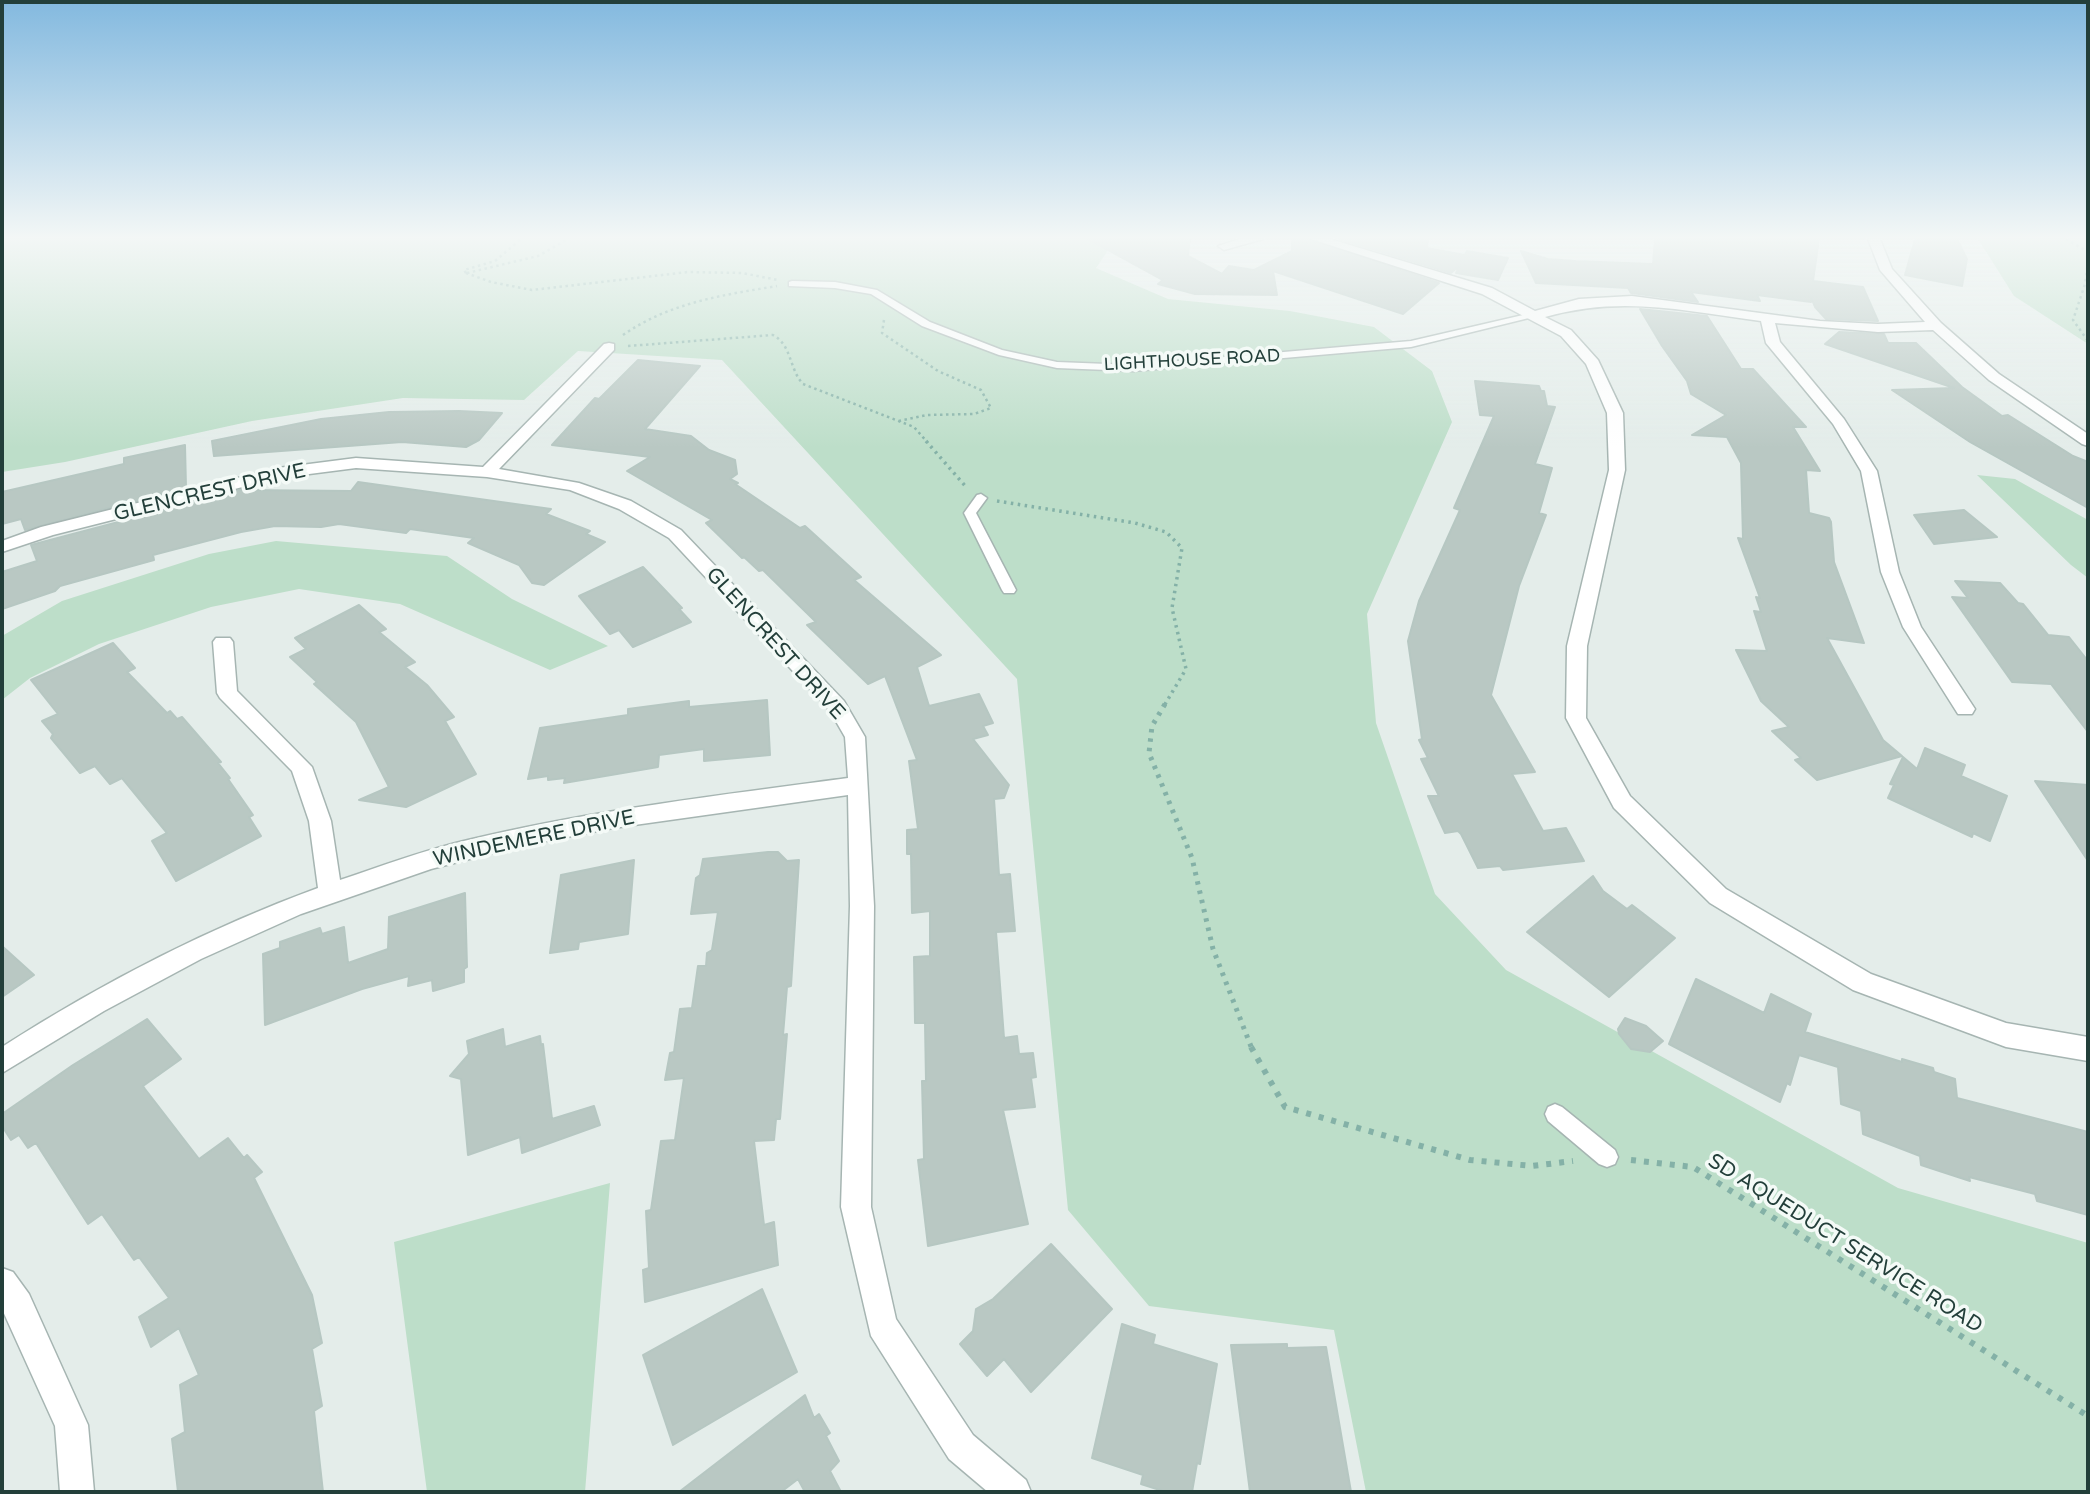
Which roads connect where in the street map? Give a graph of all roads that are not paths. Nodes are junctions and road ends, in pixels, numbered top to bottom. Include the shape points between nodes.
1 (901, 309) edge
2 (1523, 309) edge
3 (1559, 309) edge
4 (1697, 309) edge
5 (1920, 309) edge
6 (1536, 315) junction
7 (1767, 318) junction
8 (1936, 326) junction
9 (609, 347) road end
10 (2088, 441) edge
11 (487, 472) junction
12 (981, 498) road end
13 (2, 547) edge
14 (1009, 590) dead end
15 (223, 642) dead end
16 (1965, 709) dead end
17 (859, 785) junction
18 (330, 891) junction
19 (2088, 1049) edge
20 (2, 1061) edge
21 (1555, 1114) dead end
22 (1607, 1157) road end
23 (2, 1283) edge
24 (77, 1492) edge
25 (1014, 1492) edge

1 - 6 lane, LIGHTHOUSE ROAD via 951,336 999,352 1056,365 1133,368 1411,344
2 - 6 street
3 - 6 street, LIGHTHOUSE ROAD
4 - 7 street, LIGHTHOUSE ROAD
5 - 8 street
6 - 19 street via 1566,333 1593,363 1615,413 1617,470 1577,646 1576,718 1622,802 1718,896 1862,982 2006,1035
7 - 8 street, LIGHTHOUSE ROAD via 1878,328
7 - 16 street via 1773,343 1839,422 1869,471 1890,572 1903,605 1912,627
8 - 10 street via 1994,377
9 - 11 street
11 - 13 street, GLENCREST DRIVE via 356,463 278,473 47,531
11 - 17 street, GLENCREST DRIVE via 573,486 625,505 675,534 837,706 855,737
12 - 14 lane via 970,513
15 - 18 street via 227,693 301,767 320,821
17 - 18 street, WINDEMERE DRIVE via 611,820 465,849
17 - 25 street, GLENCREST DRIVE via 862,906 856,1207 882,1325 961,1447
18 - 20 street, WINDEMERE DRIVE via 194,951 64,1020
21 - 22 lane
23 - 24 street via 18,1305 71,1425

